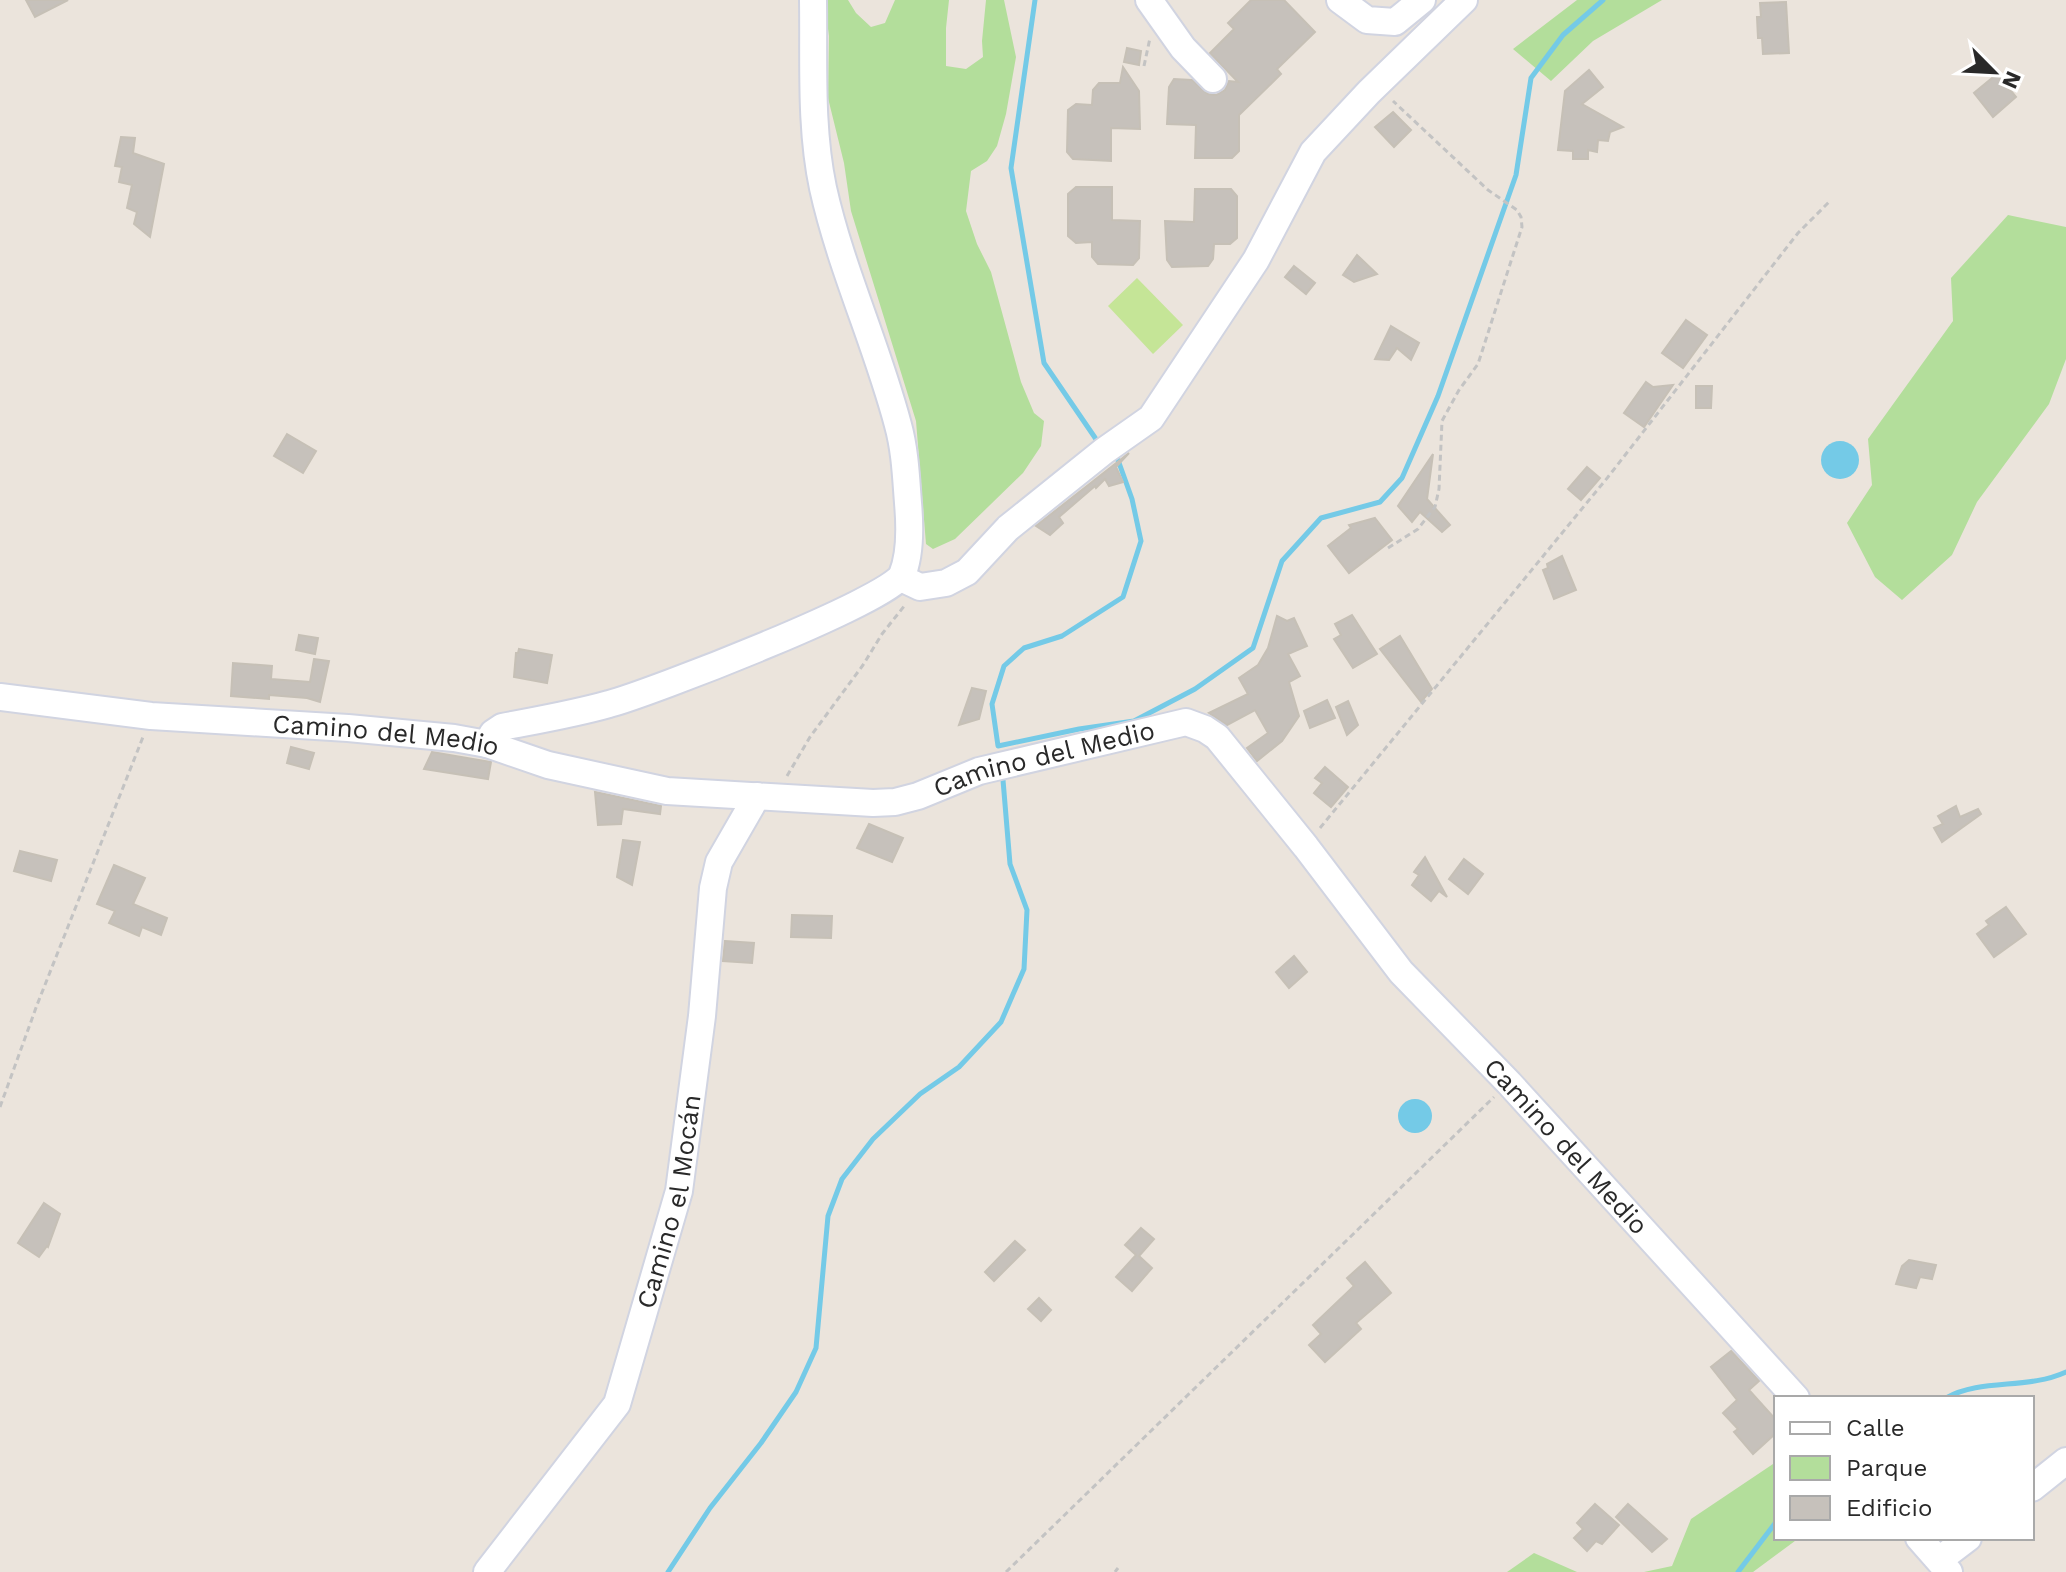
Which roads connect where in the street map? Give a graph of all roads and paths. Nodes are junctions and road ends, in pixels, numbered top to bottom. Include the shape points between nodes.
1 (813, 0) edge
2 (1149, 0) edge
3 (1340, 0) edge
4 (1422, 0) edge
5 (1464, 0) edge
6 (1213, 79) dead end
7 (1377, 84) junction
8 (1830, 201) dead end
9 (1388, 548) dead end
10 (910, 582) junction
11 (0, 697) edge
12 (151, 716) junction
13 (487, 744) junction
14 (766, 796) junction
15 (1306, 847) junction
16 (1509, 1083) junction
17 (0, 1107) edge
18 (1794, 1396) edge
19 (2066, 1461) edge
20 (2034, 1486) edge
21 (1921, 1540) edge
22 (1966, 1540) edge
23 (1944, 1566) edge
24 (487, 1572) edge
25 (1006, 1572) edge

1 - 10 street via 815,130 822,184 899,426
2 - 6 street
3 - 4 street via 1367,20 1395,22
5 - 7 street
7 - 9 path via 1488,190 1517,210 1522,227 1478,364 1442,421 1435,507 1418,529
7 - 10 street via 1313,152 1256,260 1151,418 1008,528 967,572 946,583
8 - 15 path via 1798,233 1608,477
10 - 13 street via 884,589 777,642 611,704 502,727
10 - 14 path via 863,665
11 - 12 street, Camino del Medio
12 - 13 street, Camino del Medio via 348,728
12 - 17 path
13 - 14 street, Camino del Medio via 548,765 667,791
14 - 15 street, Camino del Medio via 895,802 979,771 1186,722 1217,737
14 - 24 street, Camino el Mocán via 719,862 679,1191 617,1404
15 - 16 street, Camino del Medio via 1401,972
16 - 18 street, Camino del Medio
16 - 25 path
19 - 20 street
21 - 23 street
22 - 23 street

